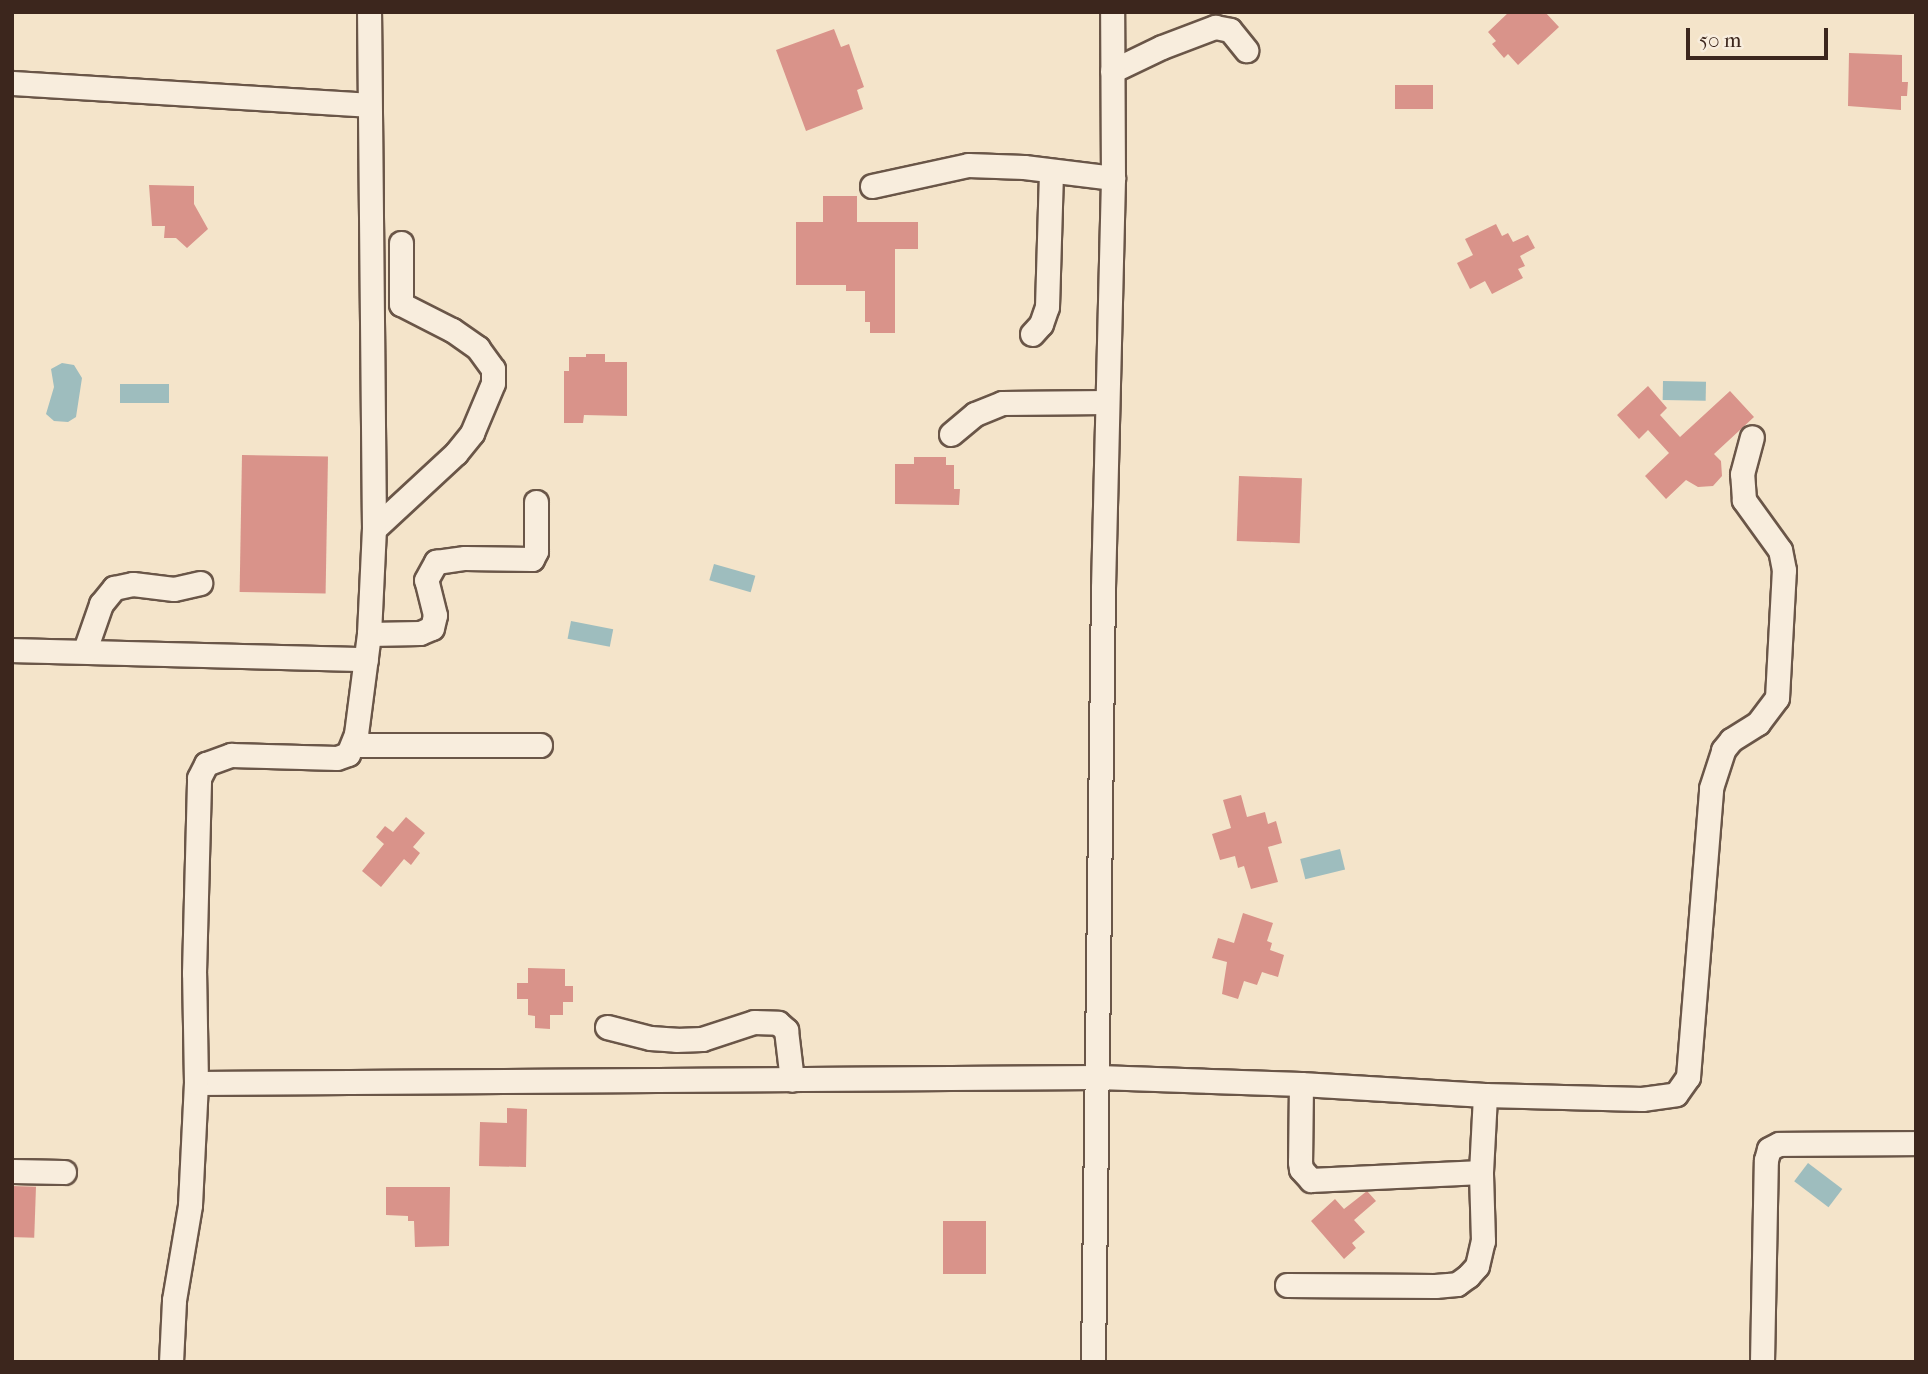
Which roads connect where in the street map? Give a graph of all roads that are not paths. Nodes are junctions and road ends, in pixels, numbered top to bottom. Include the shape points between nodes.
1 (369, 12) edge
2 (1112, 12) edge
3 (1246, 50) dead end
4 (1112, 71) junction
5 (12, 83) edge
6 (368, 105) junction
7 (1052, 171) junction
8 (1113, 178) junction
9 (872, 186) dead end
10 (401, 243) dead end
11 (1032, 334) dead end
12 (1107, 402) junction
13 (951, 434) dead end
14 (1752, 437) dead end
15 (536, 502) dead end
16 (374, 529) junction
17 (200, 583) dead end
18 (369, 634) junction
19 (12, 650) edge
20 (85, 650) junction
21 (366, 659) junction
22 (540, 745) dead end
23 (353, 746) junction
24 (607, 1027) dead end
25 (1098, 1077) junction
26 (792, 1080) junction
27 (196, 1083) junction
28 (1301, 1084) junction
29 (1485, 1095) junction
30 (1916, 1143) edge
31 (12, 1171) edge
32 (64, 1172) dead end
33 (1481, 1172) junction
34 (1287, 1285) dead end
35 (171, 1362) edge
36 (1093, 1362) edge
37 (1762, 1362) edge

1 - 6 street
2 - 4 street
3 - 4 street via 1230,30 1215,27
4 - 8 street
5 - 6 street
6 - 16 street
7 - 8 street
7 - 9 street via 968,165
7 - 11 street via 1047,307
8 - 12 street
10 - 16 street via 401,304 478,348 493,369 493,383 472,433 456,453
12 - 13 street via 1002,403 975,414
12 - 25 street
14 - 29 street via 1742,474 1744,500 1780,550 1784,570 1777,698 1758,723 1723,750 1712,788 1688,1077 1676,1094 1660,1098
15 - 18 street via 532,559 436,562 426,580 435,615 432,628 421,633
16 - 18 street
17 - 20 street via 174,589 133,584 114,588 102,604
18 - 21 street
19 - 20 street
20 - 21 street
21 - 23 street
22 - 23 street
23 - 27 street via 337,758 230,755 206,764 200,778
24 - 26 street via 676,1040 702,1039 754,1022 778,1023 786,1030
25 - 26 street
25 - 28 street
25 - 36 street
26 - 27 street
27 - 35 street via 190,1205 174,1300
28 - 29 street
28 - 33 street via 1300,1162 1311,1180
29 - 33 street
30 - 37 street via 1779,1144 1769,1149
31 - 32 street
33 - 34 street via 1483,1241 1477,1266 1457,1284

